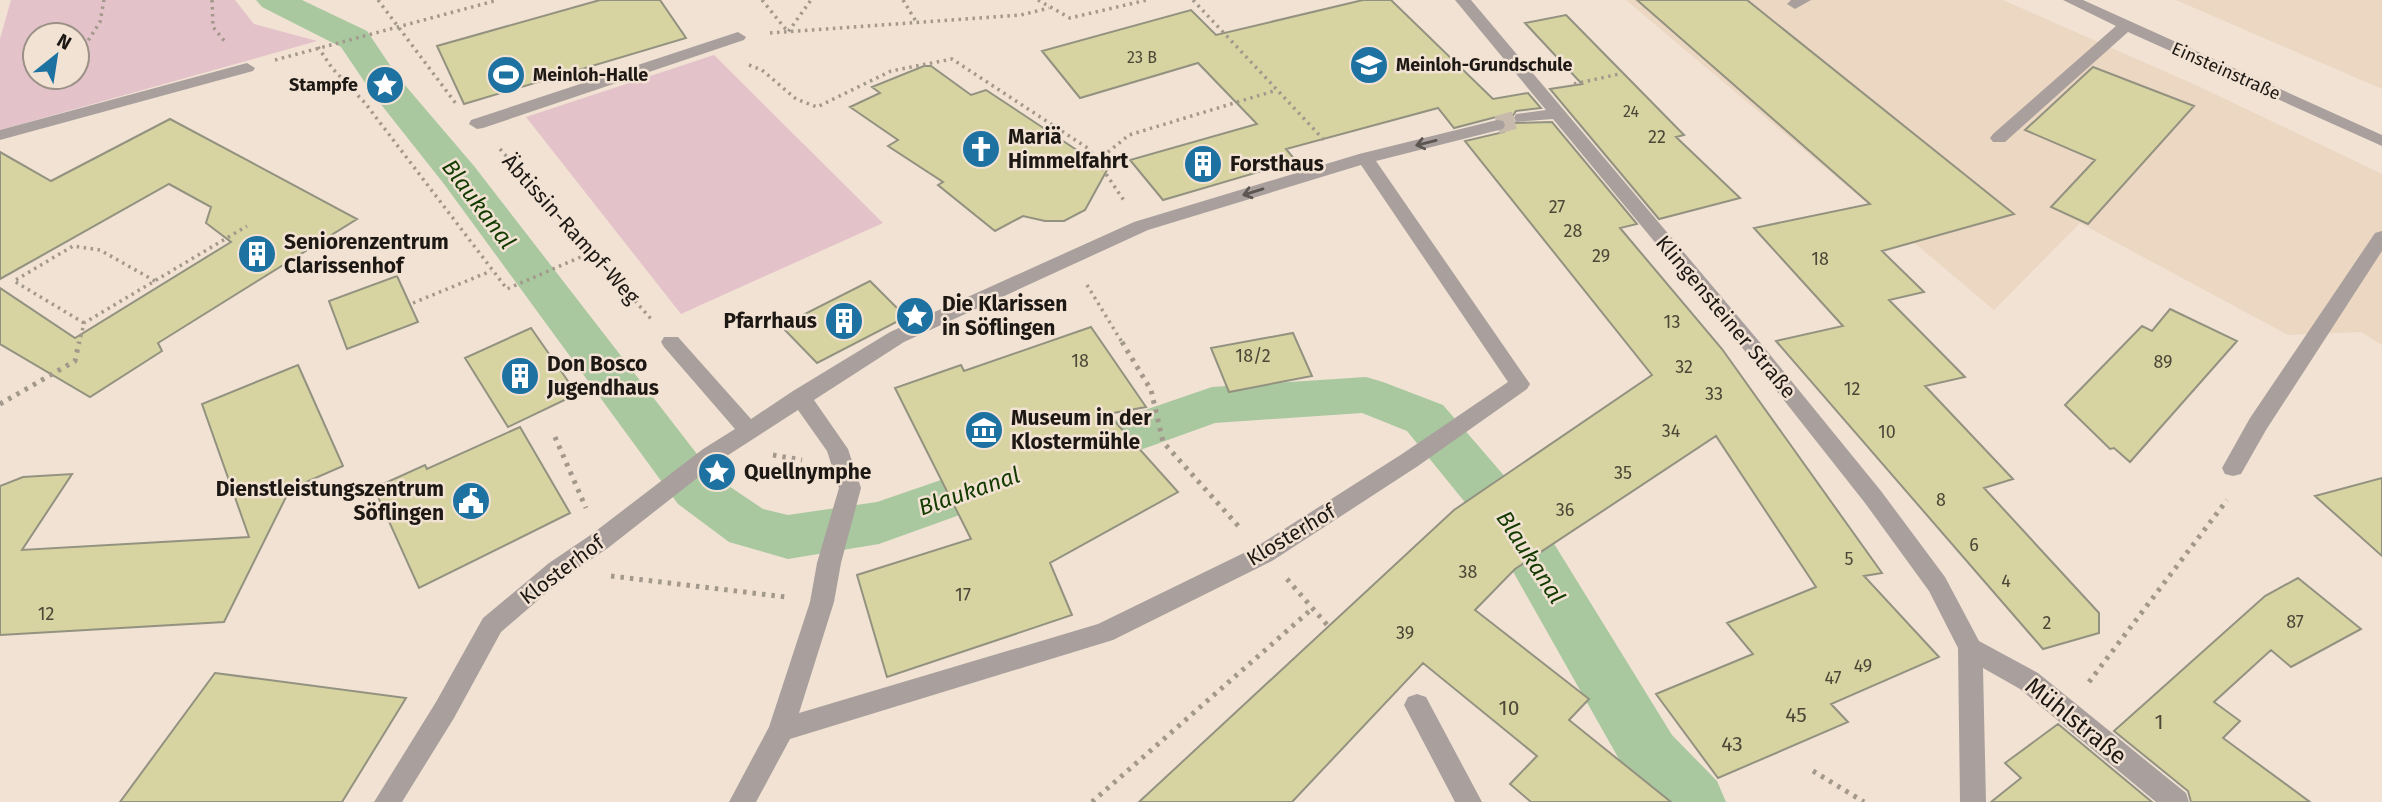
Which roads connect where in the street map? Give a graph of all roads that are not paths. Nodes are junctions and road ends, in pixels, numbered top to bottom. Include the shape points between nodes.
1 (1463, 0) edge
2 (2071, 0) edge
3 (2127, 25) junction
4 (738, 37) road end
5 (247, 68) road end
6 (1557, 113) junction
7 (1522, 118) tunnel mouth
8 (477, 124) road end
9 (1497, 125) tunnel mouth
10 (0, 135) edge
11 (1999, 138) dead end
12 (2382, 141) edge
13 (1356, 161) junction
14 (2382, 237) edge
15 (671, 342) road end
16 (800, 396) junction
17 (748, 430) junction
18 (2233, 468) road end
19 (1970, 648) junction
20 (1417, 705) dead end
21 (781, 730) junction
22 (387, 802) edge
23 (742, 802) edge
24 (1469, 802) edge
25 (1973, 802) edge
26 (2176, 802) edge

1 - 6 street, Klingensteiner Straße
2 - 3 street, Einsteinstraße
3 - 11 street
3 - 12 street, Einsteinstraße
4 - 8 street
5 - 10 street
6 - 7 street
6 - 19 street, Klingensteiner Straße via 1873,497 1937,584
9 -> 13 street, Klosterhof
13 -> 16 street, Klosterhof via 1141,226 897,337
13 - 21 street, Klosterhof via 1520,384 1264,554 1104,634
14 - 18 street
15 - 17 street
16 - 17 street, Klosterhof
16 - 21 street via 837,449 847,478 822,602
17 - 22 street, Klosterhof via 557,570 492,625
19 - 25 street
19 - 26 street, Mühlstraße via 2029,681
20 - 24 street
21 - 23 street

